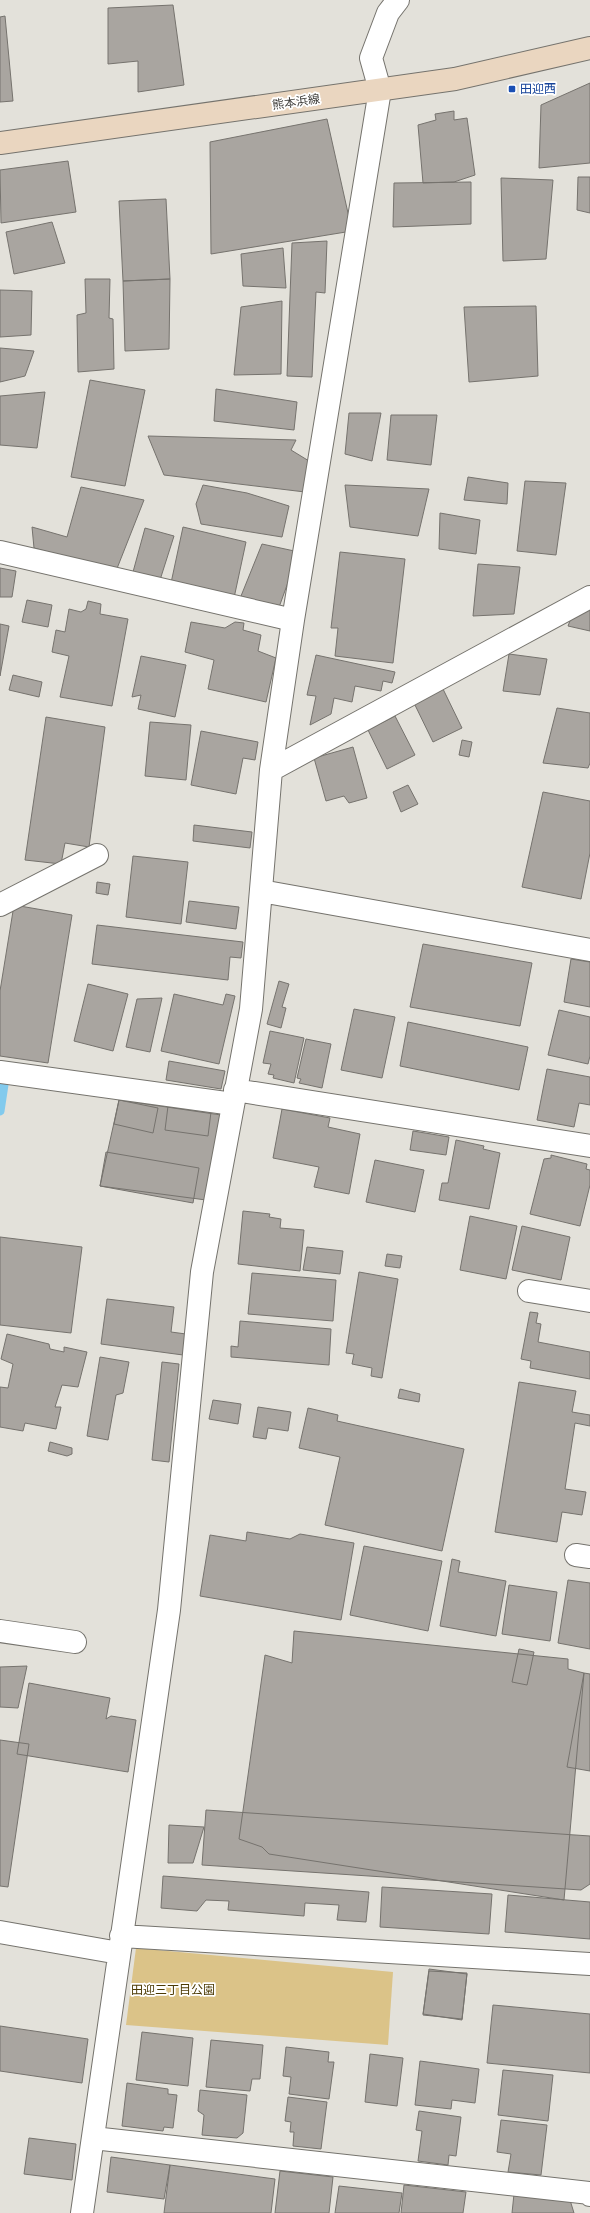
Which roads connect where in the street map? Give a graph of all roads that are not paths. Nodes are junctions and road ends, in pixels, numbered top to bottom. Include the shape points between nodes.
1 (398, 0) edge
2 (590, 48) edge
3 (380, 90) junction
4 (0, 143) edge
5 (0, 552) edge
6 (590, 597) edge
7 (293, 620) junction
8 (271, 770) junction
9 (97, 855) dead end
10 (261, 891) junction
11 (0, 905) edge
12 (590, 950) edge
13 (0, 1072) edge
14 (234, 1097) junction
15 (590, 1146) edge
16 (529, 1291) dead end
17 (590, 1301) edge
18 (0, 1631) edge
19 (75, 1642) dead end
20 (0, 1932) edge
21 (120, 1944) junction
22 (590, 1964) edge
23 (93, 2138) junction
24 (590, 2195) edge
25 (82, 2213) edge

1 - 3 street via 388,13 371,58
2 - 3 main road, 熊本浜線 via 454,79
3 - 4 main road, 熊本浜線
3 - 7 street
5 - 7 street
6 - 8 street
7 - 8 street
8 - 10 street
9 - 11 street
10 - 12 street
10 - 14 street via 251,1009
13 - 14 street
14 - 15 street
14 - 21 street via 202,1272 170,1610
16 - 17 street
18 - 19 street
20 - 21 street
21 - 22 street
21 - 23 street
23 - 24 street via 582,2192
23 - 25 street

